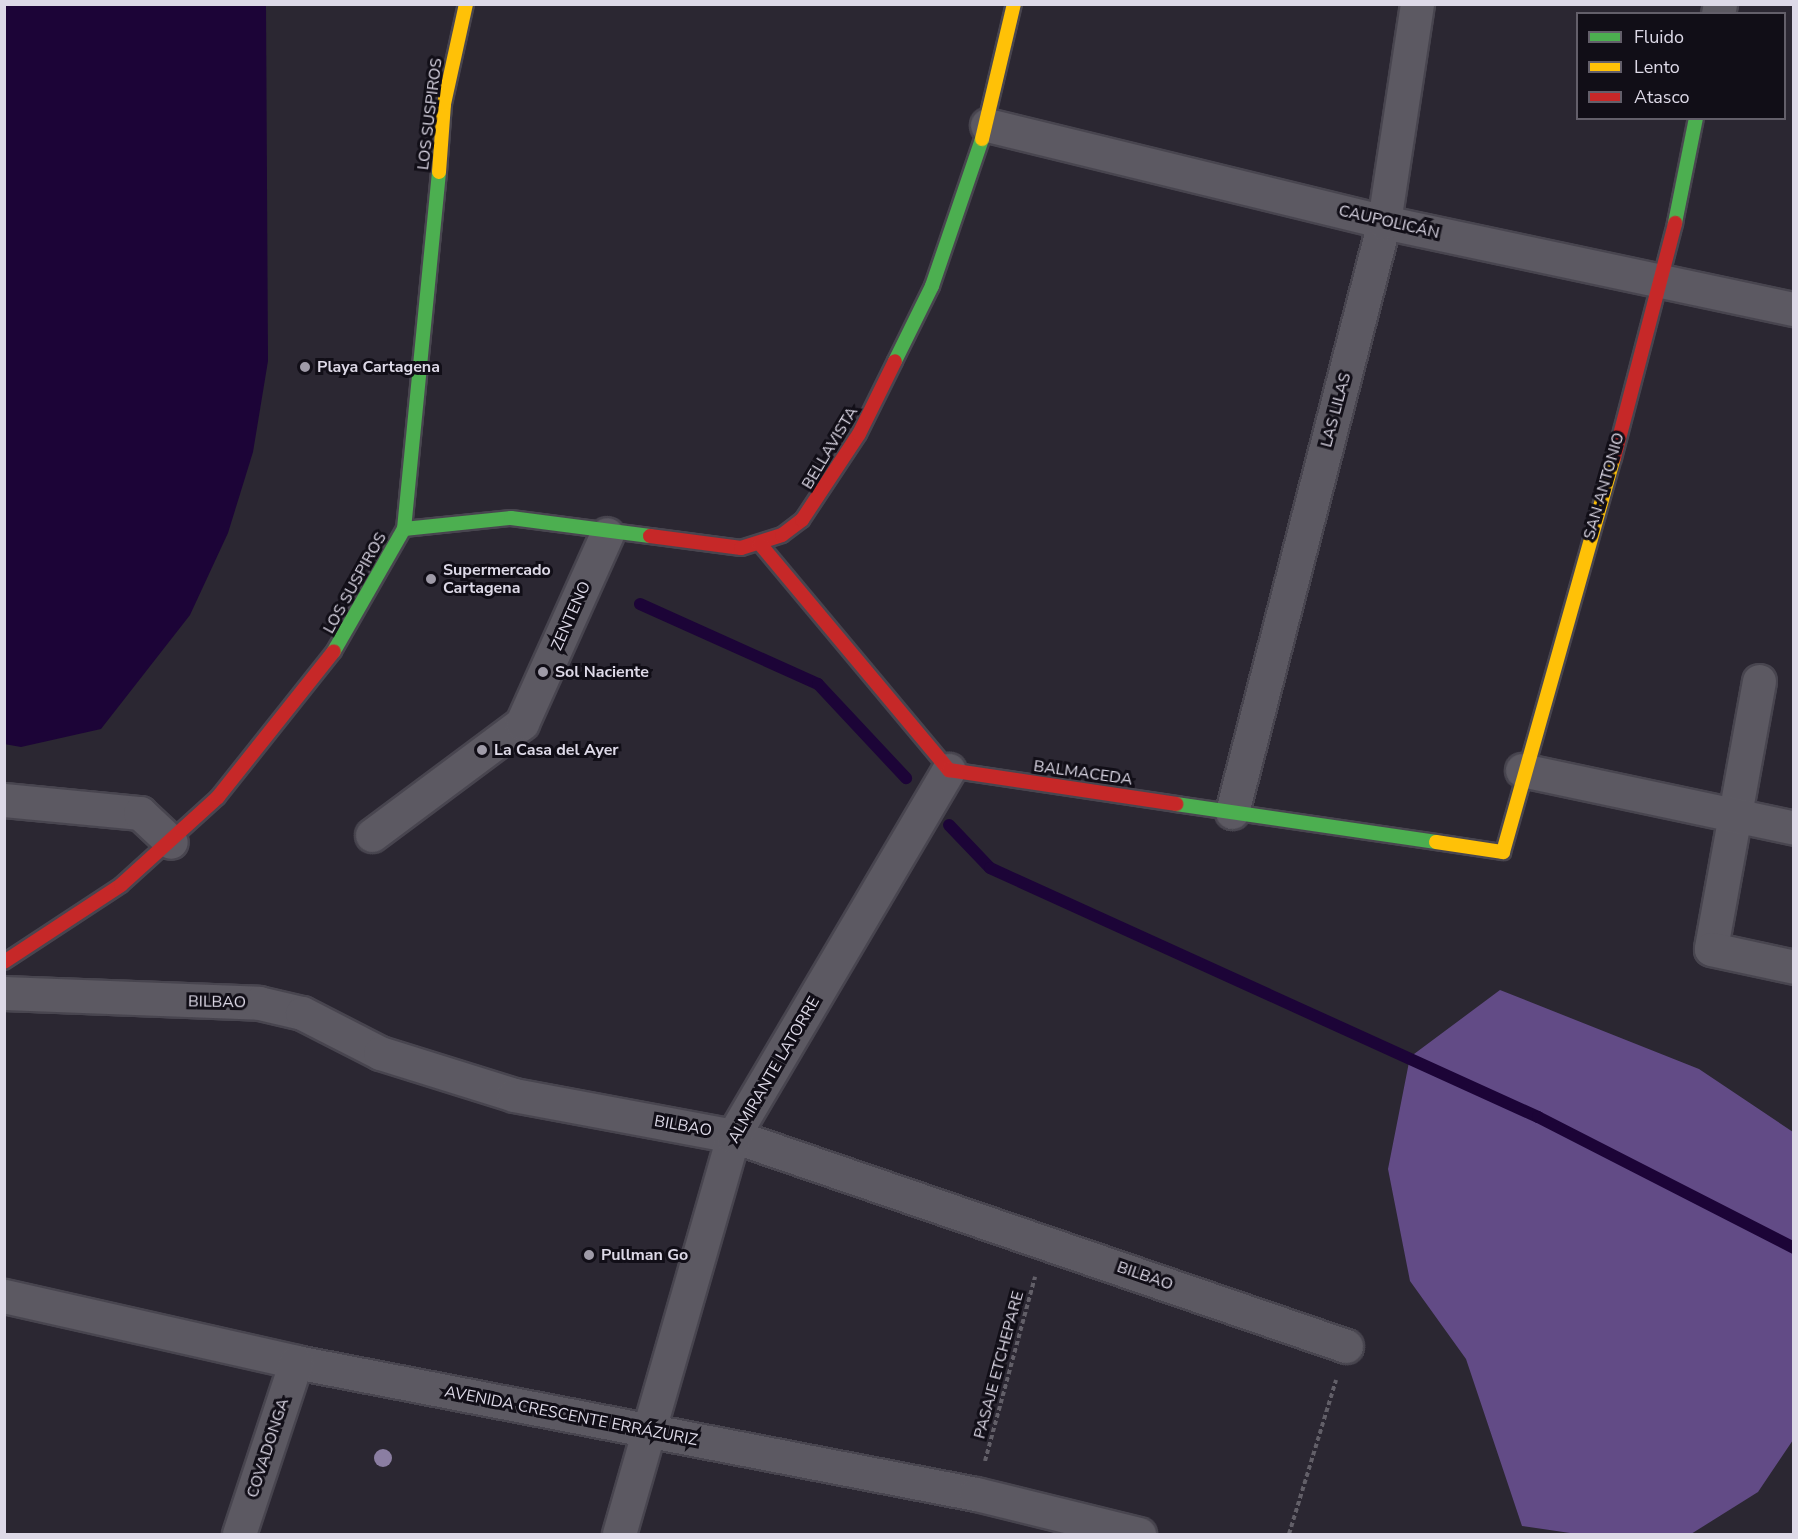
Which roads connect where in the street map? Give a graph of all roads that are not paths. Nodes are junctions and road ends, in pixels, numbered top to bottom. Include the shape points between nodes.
1 (466, 4) edge
2 (1014, 4) edge
3 (1417, 4) edge
4 (1696, 120) edge
5 (987, 125) junction
6 (1384, 222) junction
7 (1663, 284) junction
8 (1794, 309) edge
9 (404, 529) junction
10 (607, 534) junction
11 (760, 544) junction
12 (1759, 681) dead end
13 (949, 770) junction
14 (1522, 770) junction
15 (4, 800) edge
16 (1232, 812) junction
17 (1733, 814) junction
18 (1794, 828) edge
19 (372, 835) dead end
20 (171, 842) junction
21 (1503, 852) joint
22 (4, 962) edge
23 (1794, 967) edge
24 (4, 993) edge
25 (733, 1136) junction
26 (4, 1296) edge
27 (1346, 1346) road end
28 (296, 1362) junction
29 (645, 1431) junction
30 (239, 1534) edge
31 (619, 1534) edge
32 (1139, 1534) edge

1 - 9 street, LOS SUSPIROS via 444,104 418,426
2 - 5 street, BELLAVISTA
3 - 6 street, LAS LILAS
4 - 7 street, SAN ANTONIO
5 - 6 street, CAUPOLICÁN
5 - 11 street, BELLAVISTA via 932,286 886,384 817,502 802,520
6 - 7 street, CAUPOLICÁN
6 - 16 street, LAS LILAS
7 - 8 street, CAUPOLICÁN
7 - 14 street, SAN ANTONIO
9 - 10 street, BELLAVISTA via 511,518
9 - 20 street, LOS SUSPIROS via 340,643 303,697 262,748
10 - 11 street, BELLAVISTA via 722,548
10 - 19 street, ZENTENO via 522,723
11 - 13 street
12 - 17 street
13 - 16 street, BALMACEDA
13 - 25 street, ALMIRANTE LATORRE
14 - 17 street
14 - 21 street, SAN ANTONIO
15 - 20 street via 140,813
16 - 21 street, BALMACEDA
17 - 18 street
17 - 23 street via 1711,949
20 - 22 street, LOS SUSPIROS via 67,924
24 - 25 street, BILBAO via 259,1003 302,1013 380,1053 514,1095
25 - 27 street, BILBAO
25 - 29 street, ALMIRANTE LATORRE
26 - 28 street, AVENIDA CRESCENTE ERRÁZURIZ
28 - 29 street, AVENIDA CRESCENTE ERRÁZURIZ
28 - 30 street, COVADONGA
29 - 31 street, ALMIRANTE LATORRE
29 - 32 street, AVENIDA CRESCENTE ERRÁZURIZ via 976,1494

